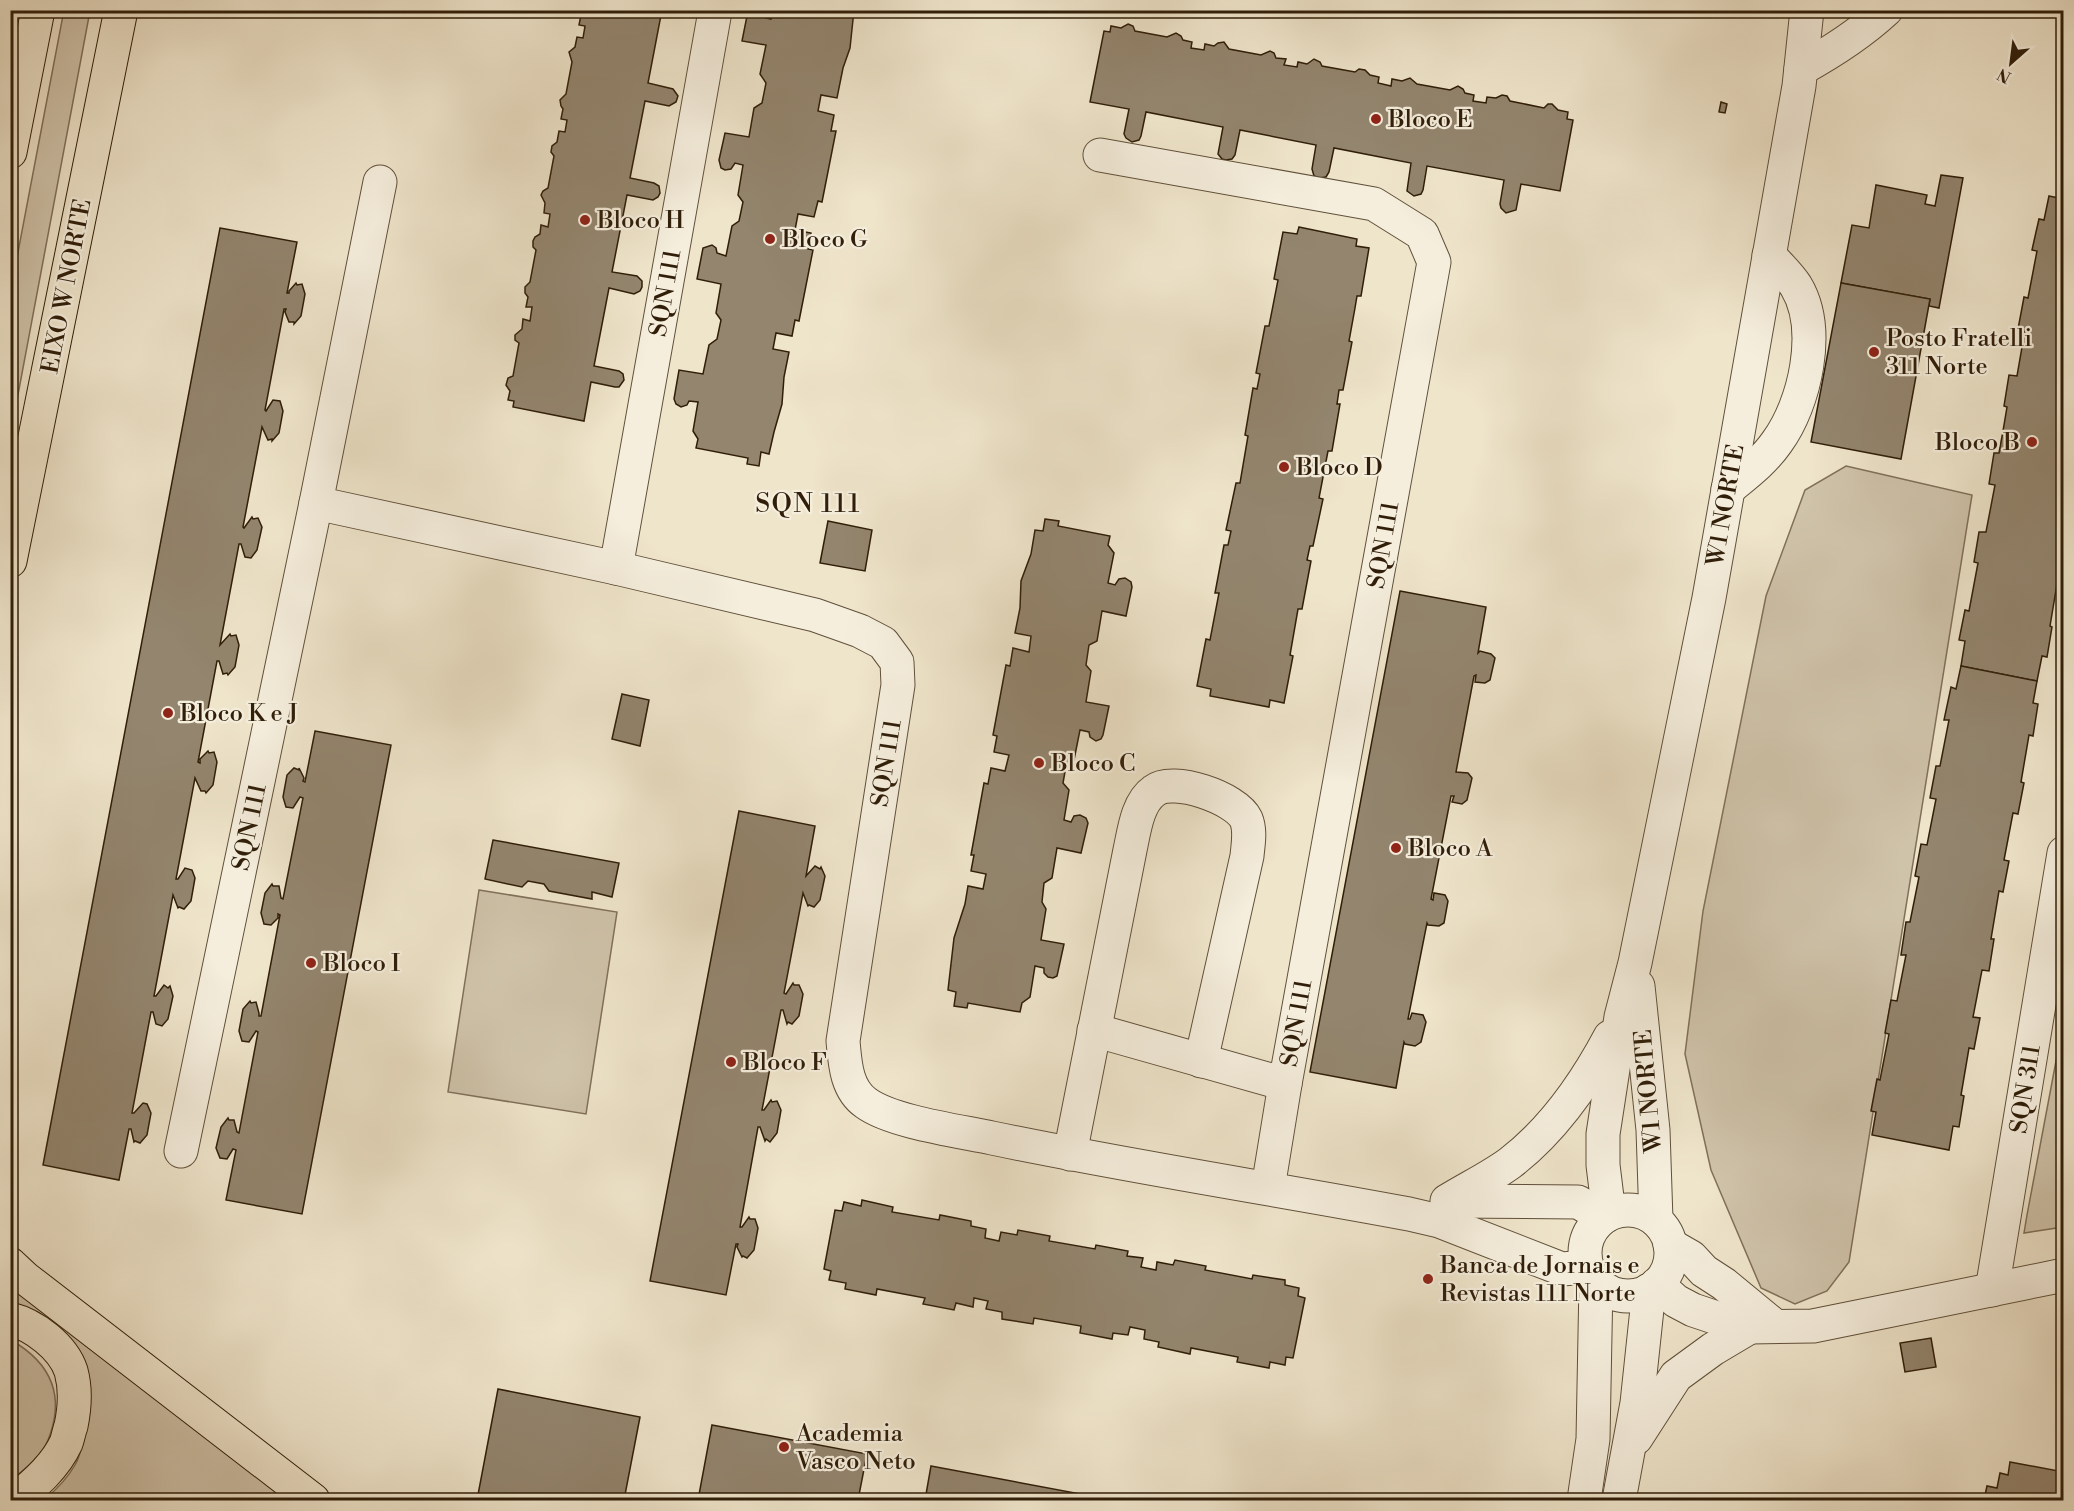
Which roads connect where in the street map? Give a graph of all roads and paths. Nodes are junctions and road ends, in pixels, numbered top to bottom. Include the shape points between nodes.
1 (38, 10) edge
2 (121, 10) edge
3 (1807, 10) edge
4 (1822, 10) edge
5 (1886, 10) edge
6 (714, 17) dead end
7 (1803, 57) junction
8 (10, 152) edge
9 (1100, 155) dead end
10 (380, 182) dead end
11 (1769, 255) junction
12 (1728, 489) junction
13 (316, 503) junction
14 (10, 561) edge
15 (616, 568) junction
16 (2064, 853) edge
17 (1635, 963) junction
18 (1621, 1017) junction
19 (1094, 1030) junction
20 (1201, 1061) junction
21 (1285, 1084) junction
22 (181, 1151) dead end
23 (1070, 1154) junction
24 (1268, 1188) junction
25 (1447, 1201) junction
26 (1409, 1214) junction
27 (1607, 1216) junction
28 (1663, 1233) junction
29 (10, 1264) edge
30 (1592, 1274) junction
31 (2064, 1275) edge
32 (1653, 1287) junction
33 (1992, 1290) junction
34 (10, 1319) edge
35 (1762, 1326) junction
36 (1629, 1447) junction
37 (14, 1500) edge
38 (313, 1500) edge
39 (1584, 1500) edge
40 (1619, 1500) edge

1 - 8 main road
2 - 14 main road, EIXO W NORTE
3 - 7 street, W1 NORTE
4 - 7 street, W1 NORTE
5 - 7 street via 1840,47
6 - 15 street, SQN 111
7 - 11 street, W1 NORTE
9 - 21 street, SQN 111 via 1374,204 1422,234 1434,262
10 - 13 street, SQN 111
11 - 12 street, W1 NORTE
11 - 12 street via 1796,287 1807,315 1810,345 1795,412 1764,459
12 - 17 street, W1 NORTE
13 - 15 street, SQN 111
13 - 22 street, SQN 111
15 - 23 street, SQN 111 via 815,615 883,643 897,663 898,685 843,1041 845,1070 864,1102 882,1112
16 - 33 street, SQN 311
17 - 18 street, W1 NORTE
17 - 28 street, W1 NORTE
18 - 25 street via 1596,1064 1537,1139 1508,1164
18 - 27 street, W1 NORTE via 1603,1134
19 - 20 street
19 - 20 street via 1130,850 1145,800 1155,790 1170,786 1204,791 1245,817 1249,830 1248,856
19 - 23 street
20 - 21 street
21 - 24 street, SQN 111
23 - 24 street, SQN 111
24 - 26 street, SQN 111
25 - 26 street, SQN 111
25 - 27 street, SQN 111 via 1578,1203
26 - 30 street, SQN 111 via 1439,1221 1562,1269
27 - 28 street via 1633,1210 1646,1214
27 - 30 street via 1595,1225 1585,1245
28 - 32 street via 1670,1259 1666,1273
28 - 35 street via 1724,1284
29 - 38 main road
30 - 32 street via 1607,1290 1621,1295 1636,1295
30 - 39 street via 1593,1439
31 - 33 street
32 - 35 street via 1693,1310
32 - 36 street
33 - 35 street via 1813,1326
34 - 37 main road via 36,1329 55,1346 70,1370 75,1394 66,1443 52,1465
35 - 36 street via 1713,1349 1676,1376
36 - 40 street

